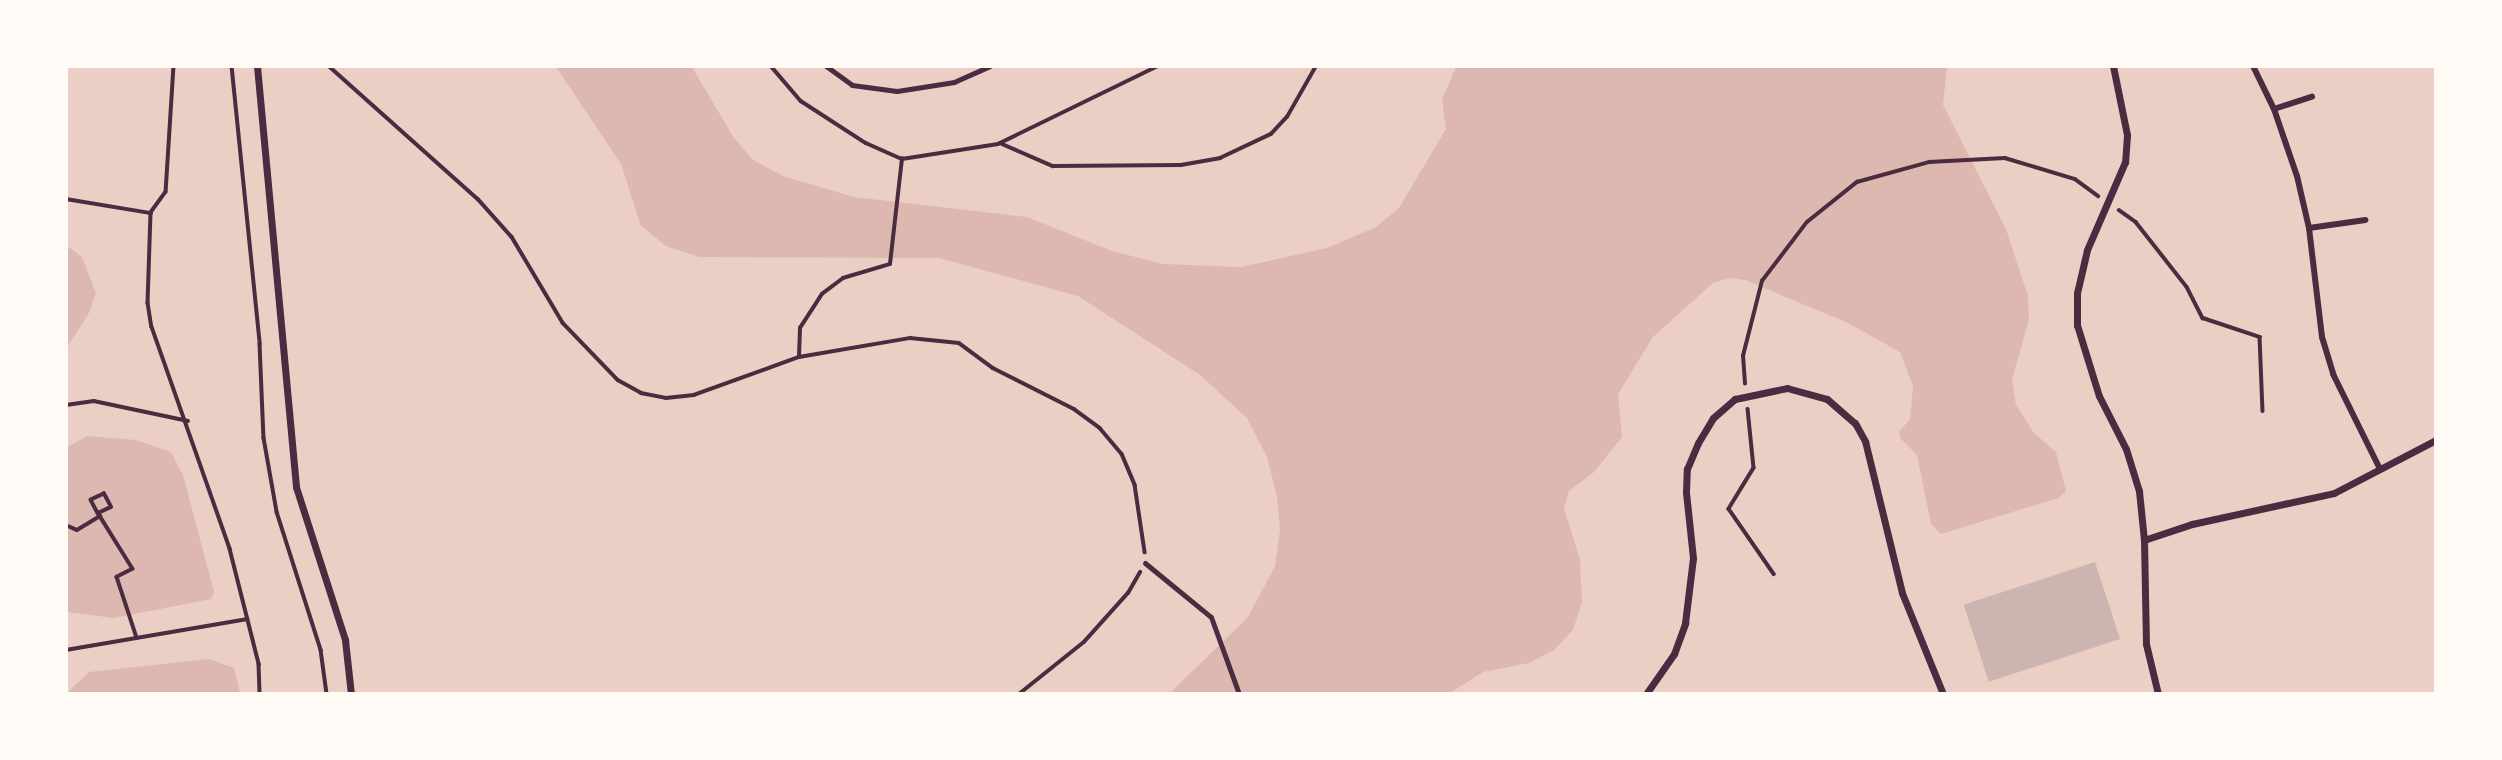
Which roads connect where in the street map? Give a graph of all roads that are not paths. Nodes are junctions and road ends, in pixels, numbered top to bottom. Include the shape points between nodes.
1 (257, 66) edge
2 (826, 66) edge
3 (990, 66) edge
4 (2113, 66) edge
5 (2253, 66) edge
6 (2312, 97) dead end
7 (2274, 109) junction
8 (2365, 220) dead end
9 (2309, 229) junction
10 (2435, 440) edge
11 (2380, 469) junction
12 (2144, 540) junction
13 (1145, 563) road end
14 (351, 694) edge
15 (1239, 694) edge
16 (1646, 694) edge
17 (1943, 694) edge
18 (2158, 694) edge

1 - 14 street via 296,487 345,640
2 - 3 lane via 852,85 897,91 954,82
4 - 12 street via 2127,135 2125,162 2087,250 2077,293 2077,325 2099,396 2126,449 2139,491
5 - 7 street
6 - 7 street
7 - 9 street
8 - 9 street
9 - 11 street via 2322,337 2351,416
10 - 11 street
11 - 12 street via 2310,501 2231,514
12 - 18 street via 2146,644
13 - 15 lane via 1211,617
16 - 17 street via 1674,654 1685,623 1693,558 1688,470 1723,407 1771,389 1808,392 1827,400 1855,423 1873,461 1902,593

